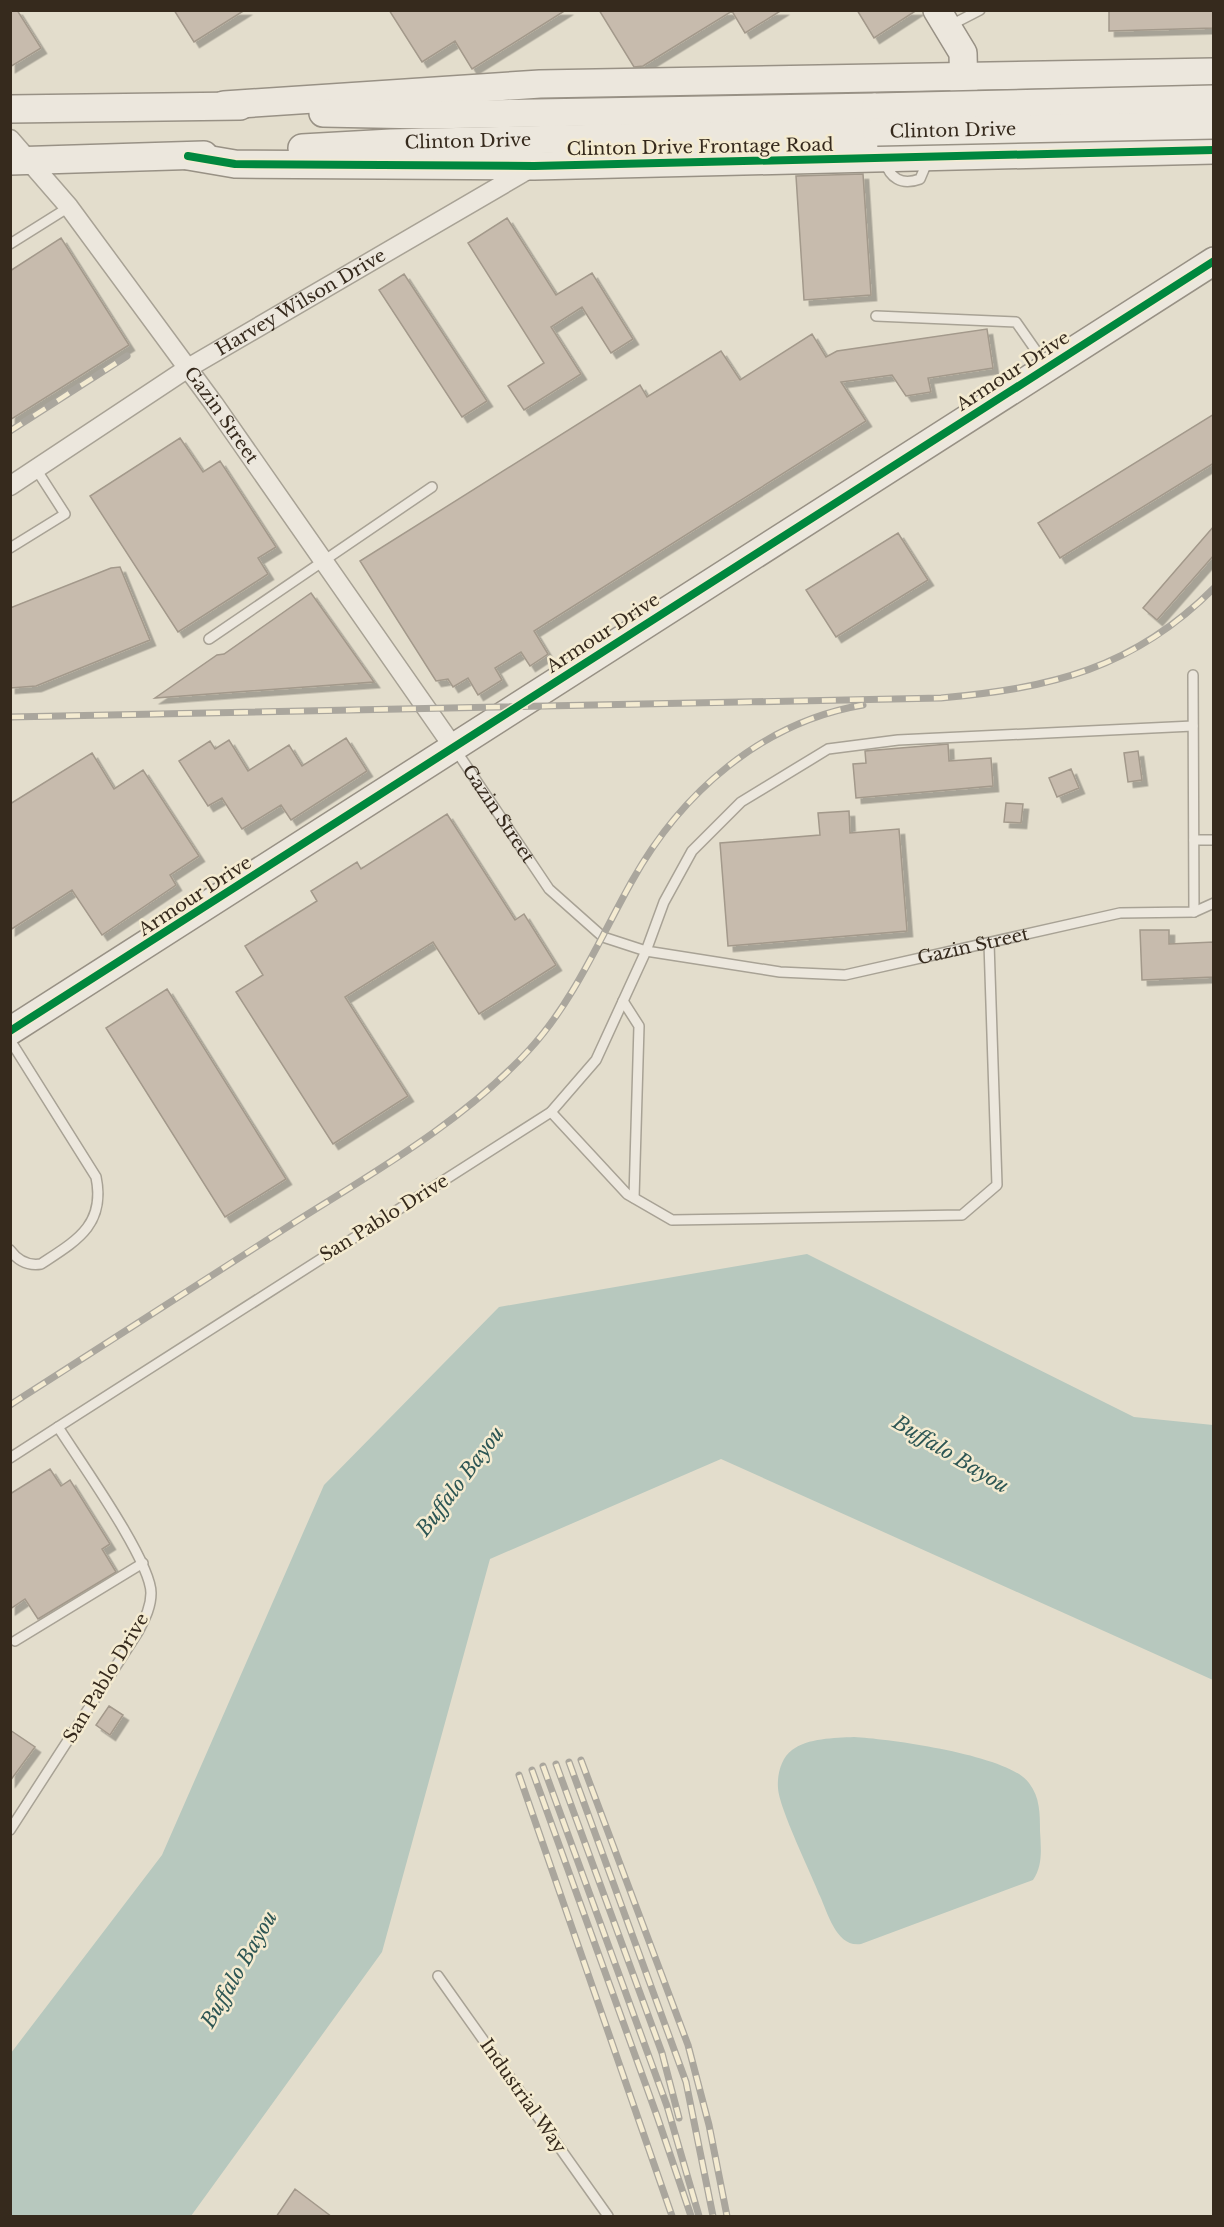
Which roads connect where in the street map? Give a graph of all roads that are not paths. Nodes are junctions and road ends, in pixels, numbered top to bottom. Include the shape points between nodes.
1 (981, 10) edge
2 (942, 19) edge
3 (1214, 72) edge
4 (963, 78) junction
5 (1214, 99) edge
6 (224, 105) junction
7 (10, 109) edge
8 (877, 119) junction
9 (1214, 124) edge
10 (10, 139) edge
11 (1214, 150) edge
12 (188, 156) junction
13 (965, 156) junction
14 (20, 160) edge
15 (534, 166) junction
16 (69, 207) junction
17 (10, 244) edge
18 (1214, 261) edge
19 (876, 316) dead end
20 (1047, 367) junction
21 (188, 368) junction
22 (36, 469) junction
23 (10, 486) edge
24 (432, 487) dead end
25 (10, 548) edge
26 (324, 561) junction
27 (209, 639) dead end
28 (1193, 675) dead end
29 (1193, 726) junction
30 (454, 748) junction
31 (1194, 840) junction
32 (1214, 840) edge
33 (1214, 903) edge
34 (1194, 912) junction
35 (990, 943) junction
36 (646, 951) junction
37 (623, 1001) junction
38 (10, 1032) edge
39 (10, 1040) edge
40 (551, 1112) junction
41 (634, 1198) junction
42 (10, 1250) edge
43 (58, 1427) junction
44 (10, 1458) edge
45 (143, 1563) junction
46 (15, 1641) dead end
47 (10, 1830) edge
48 (438, 1976) dead end
49 (608, 2217) edge

1 - 2 lane
2 - 4 street via 963,53
3 - 4 street
4 - 6 street via 540,84
4 - 13 street
5 - 8 street, Clinton Drive, bridge
6 - 7 street, Clinton Drive
6 - 8 street, Clinton Drive via 331,113
8 - 9 street, Clinton Drive, bridge
8 - 12 street, Clinton Drive
10 - 14 street, Gazin Street
11 - 13 street, Clinton Drive Frontage Road
12 - 14 street, Clinton Drive
12 - 15 street, Clinton Drive Frontage Road via 235,164
13 - 15 street, Clinton Drive Frontage Road
14 - 16 street, Gazin Street
15 - 21 street, Harvey Wilson Drive
16 - 17 lane
16 - 21 street, Gazin Street
18 - 20 street, Armour Drive
19 - 20 lane via 1016,322
20 - 30 street, Armour Drive
21 - 22 street, Harvey Wilson Drive
21 - 26 street, Gazin Street
22 - 23 street, Harvey Wilson Drive
22 - 25 lane via 65,514
24 - 26 lane
26 - 27 lane
26 - 30 street, Gazin Street
28 - 29 lane
29 - 31 lane
29 - 36 lane, San Pablo Drive via 909,740 828,749 741,802 692,851 663,902
30 - 36 lane, Gazin Street via 549,889 603,937
30 - 38 street, Armour Drive
31 - 32 lane
31 - 34 lane
33 - 34 lane
34 - 35 lane, Gazin Street via 1120,913
35 - 36 lane, Gazin Street via 845,975 780,972
35 - 41 lane via 998,1185 962,1215 672,1220
36 - 37 lane, San Pablo Drive
37 - 40 lane, San Pablo Drive via 596,1060
37 - 41 lane via 639,1026
39 - 42 lane via 96,1177 99,1191 97,1210 76,1241 34,1265 21,1262
40 - 41 lane
40 - 43 lane, San Pablo Drive
43 - 44 lane, San Pablo Drive
43 - 45 lane, San Pablo Drive
45 - 46 lane
45 - 47 lane, San Pablo Drive via 151,1593 147,1613
48 - 49 lane, Industrial Way

